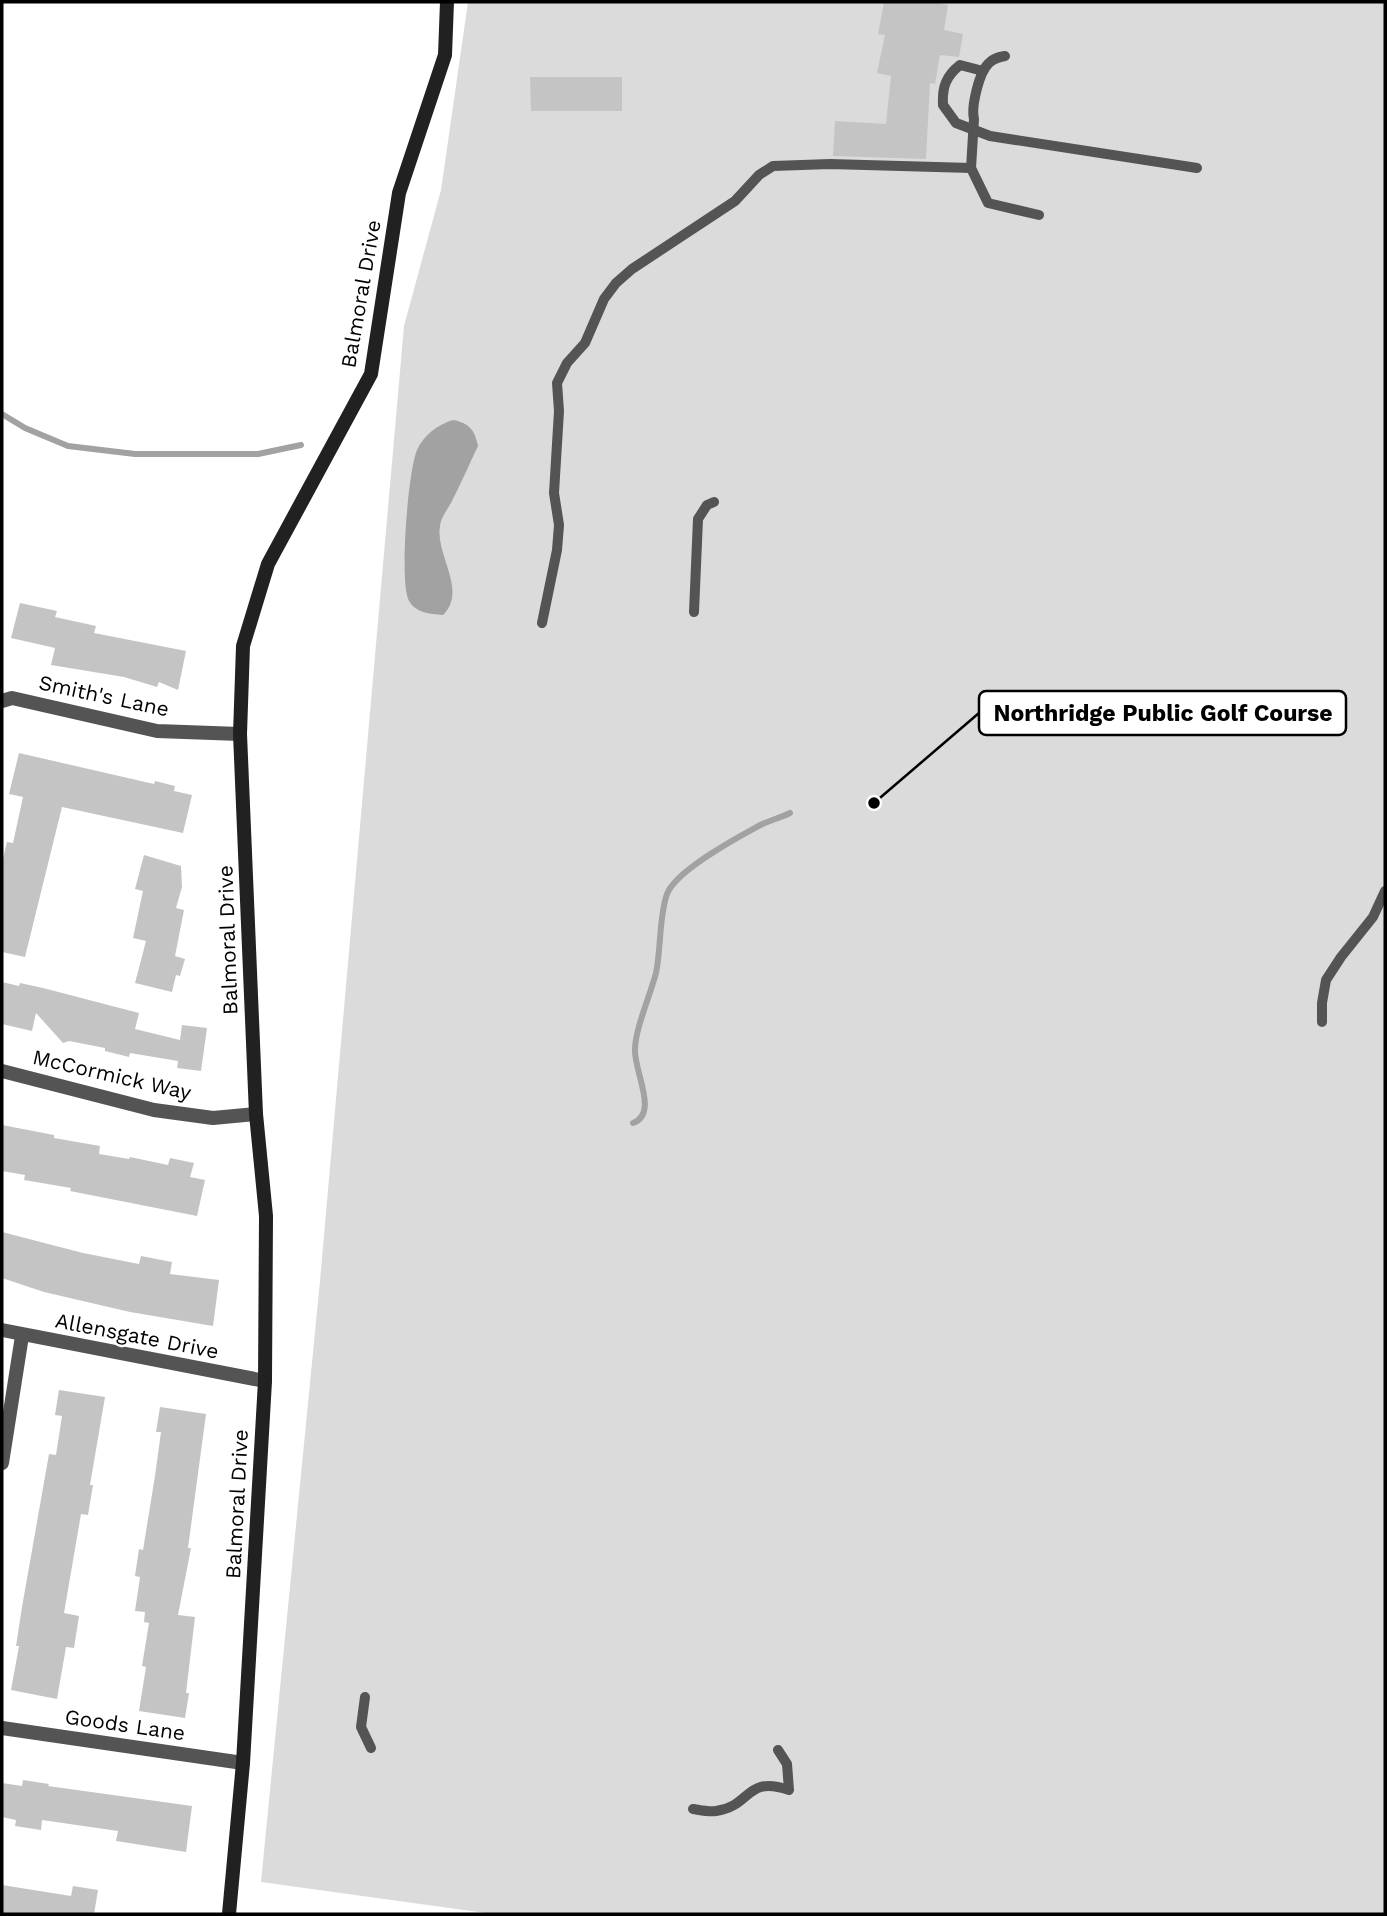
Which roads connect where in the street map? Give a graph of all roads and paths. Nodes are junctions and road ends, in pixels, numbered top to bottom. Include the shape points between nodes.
1 (447, 2) edge
2 (1005, 56) dead end
3 (983, 71) junction
4 (972, 128) junction
5 (1197, 168) dead end
6 (971, 169) junction
7 (1039, 215) dead end
8 (714, 502) dead end
9 (694, 612) dead end
10 (542, 623) dead end
11 (2, 701) edge
12 (240, 734) junction
13 (1385, 891) edge
14 (1322, 1022) dead end
15 (2, 1072) edge
16 (256, 1115) junction
17 (2, 1331) edge
18 (22, 1336) junction
19 (265, 1381) junction
20 (2, 1463) edge
21 (365, 1697) dead end
22 (2, 1728) edge
23 (371, 1748) dead end
24 (778, 1751) dead end
25 (243, 1763) junction
26 (693, 1809) dead end
27 (229, 1914) edge

1 - 12 street, Balmoral Drive via 445,55 399,192 371,374 268,564 243,646
2 - 3 lane via 992,60
3 - 4 lane
3 - 4 lane via 960,65 949,75 942,94 947,114
4 - 5 lane via 1001,138
4 - 6 lane
6 - 7 lane via 988,203
6 - 10 lane via 773,166 735,201 616,283 557,383 554,493 558,538
8 - 9 lane via 706,505 698,519
11 - 12 street, Smith's Lane via 12,698 156,731
12 - 16 street, Balmoral Drive
13 - 14 lane via 1373,917 1326,980
15 - 16 street, McCormick Way via 154,1110 213,1118
16 - 19 street, Balmoral Drive via 266,1216
17 - 18 street, Allensgate Drive
18 - 19 street, Allensgate Drive
18 - 20 street
19 - 25 street, Balmoral Drive
21 - 23 lane via 361,1727
22 - 25 street, Goods Lane
24 - 26 lane via 788,1770 789,1790 760,1786 727,1808 711,1812
25 - 27 street, Balmoral Drive

